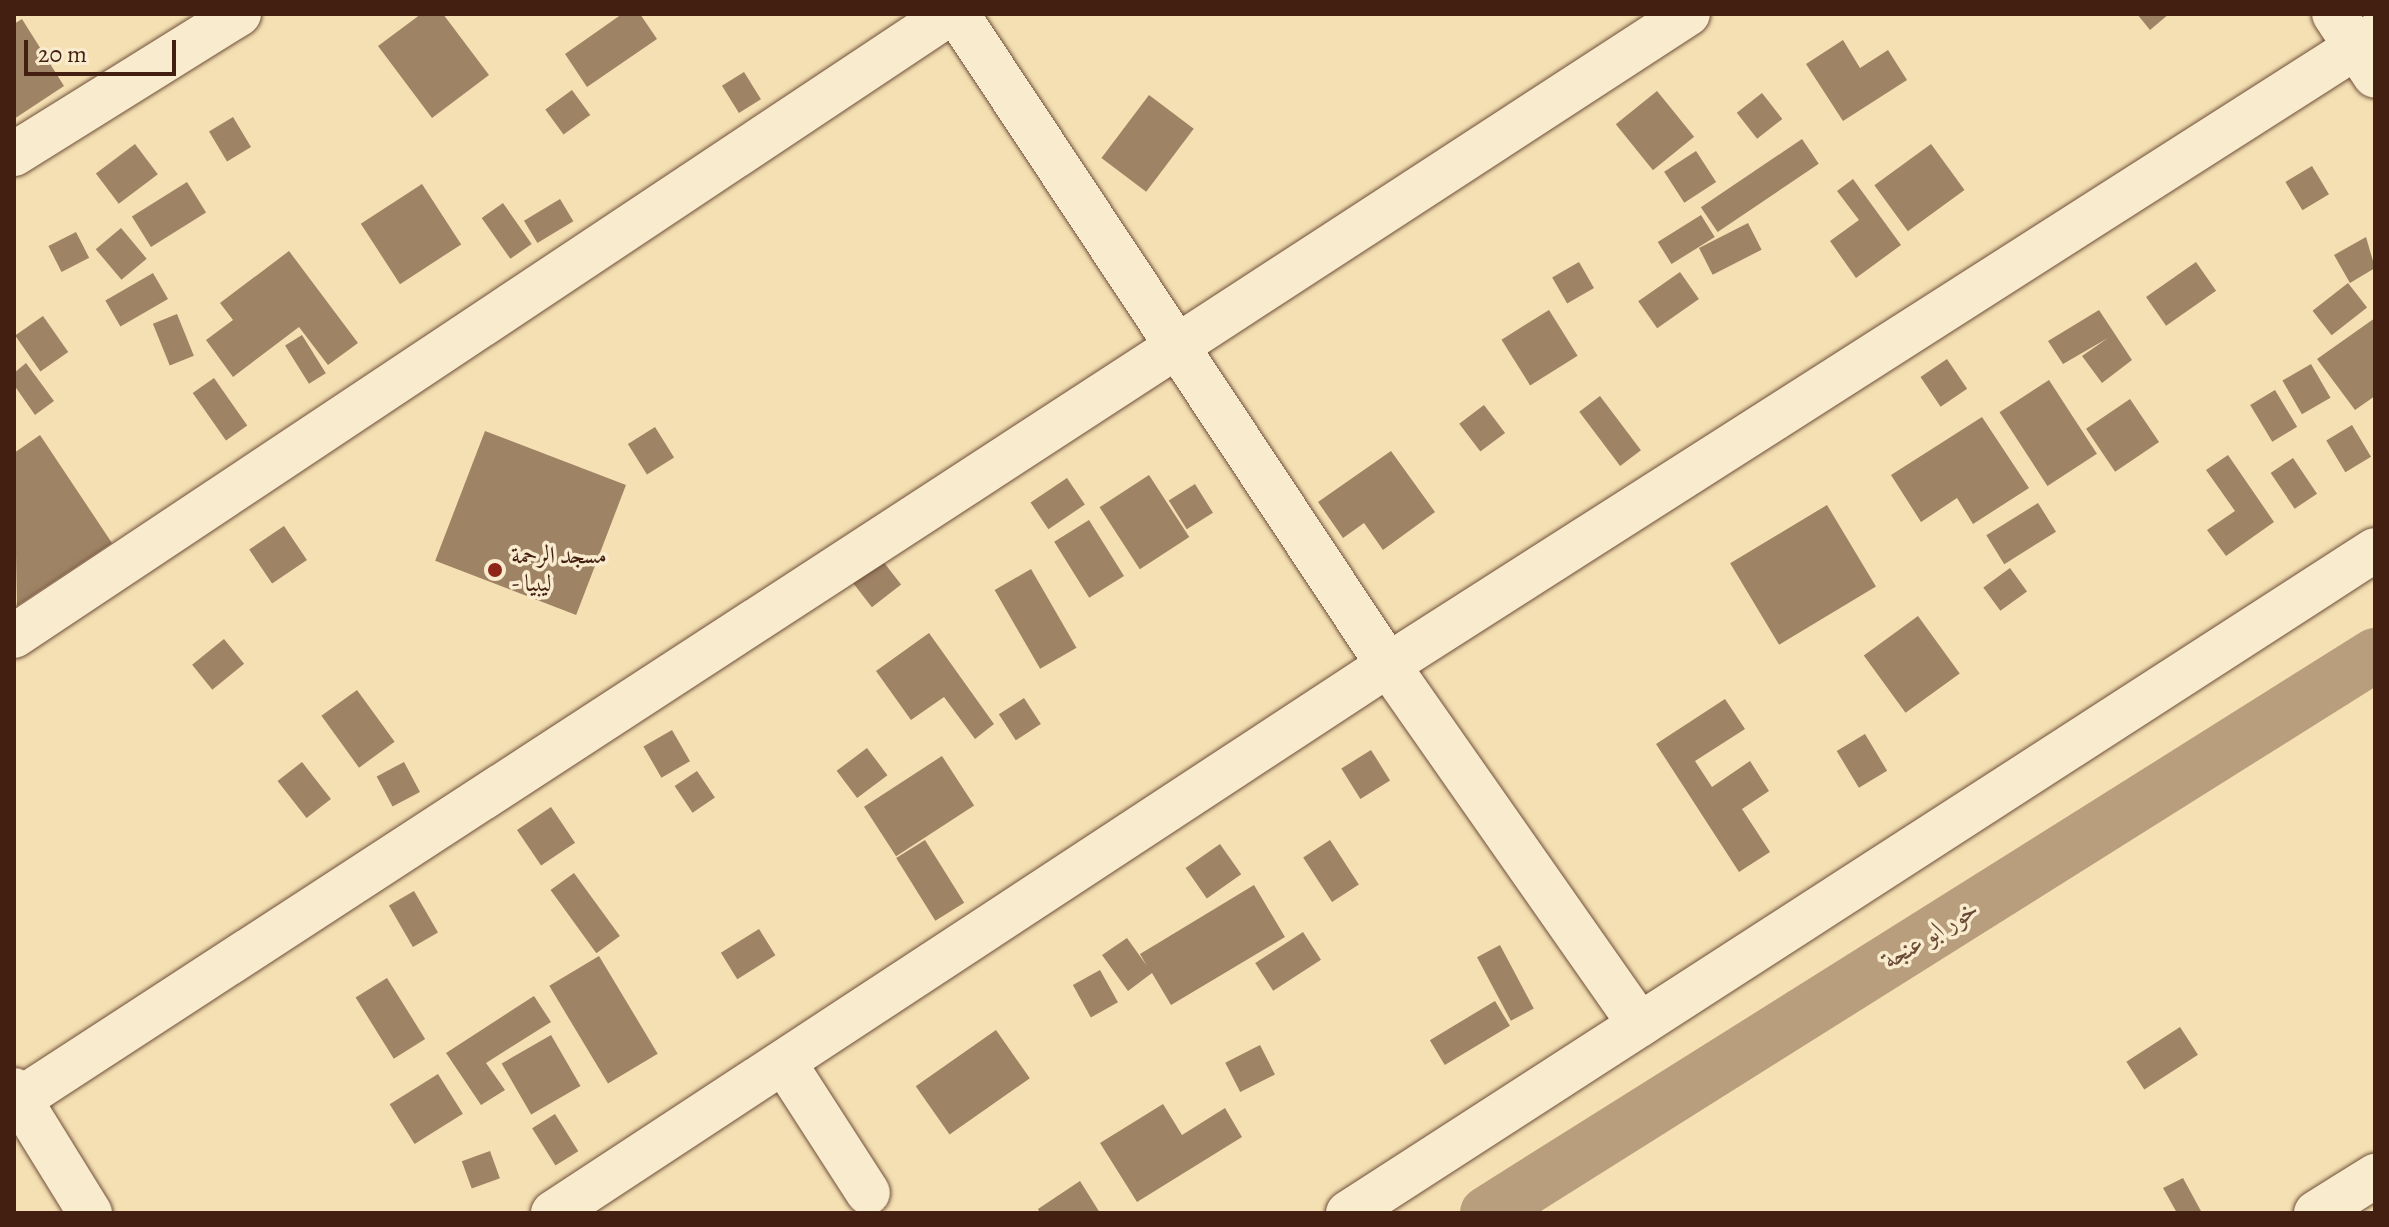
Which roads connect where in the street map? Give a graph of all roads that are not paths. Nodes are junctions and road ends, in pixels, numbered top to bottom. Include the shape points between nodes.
1 (239, 14) edge
2 (949, 14) edge
3 (957, 14) edge
4 (1688, 14) edge
5 (2360, 43) edge
6 (14, 154) edge
7 (1177, 346) junction
8 (2375, 550) edge
9 (14, 636) edge
10 (1388, 665) junction
11 (1640, 1025) junction
12 (785, 1064) junction
13 (16, 1098) edge
14 (2375, 1176) edge
15 (868, 1193) dead end
16 (90, 1213) edge
17 (553, 1213) edge
18 (1348, 1213) edge
19 (2316, 1213) edge

1 - 6 street
2 - 9 street
3 - 7 street
4 - 7 street
5 - 10 street
7 - 10 street
7 - 13 street
8 - 11 street
10 - 11 street
10 - 12 street
11 - 18 street
12 - 15 street
12 - 17 street
13 - 16 street
14 - 19 street

